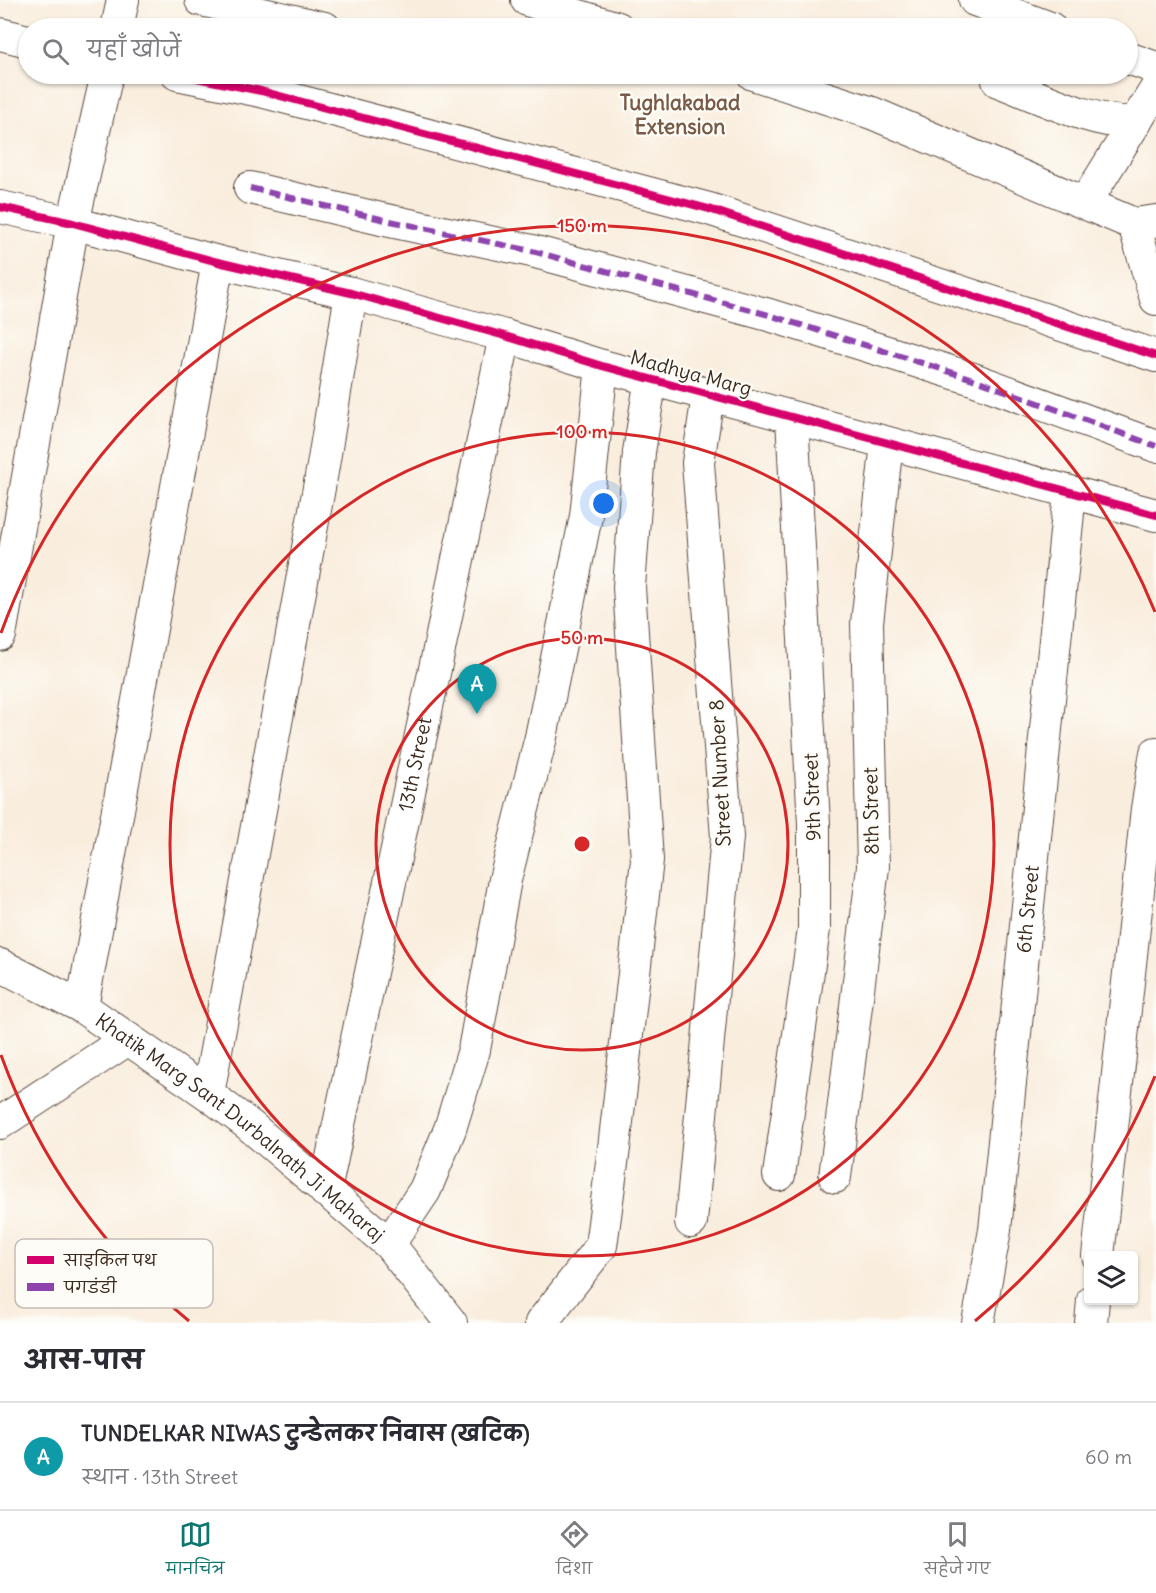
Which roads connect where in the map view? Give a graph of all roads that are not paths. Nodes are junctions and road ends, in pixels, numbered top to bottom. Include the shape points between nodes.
1 (123, 0) edge
2 (201, 0) edge
3 (527, 0) edge
4 (975, 0) edge
5 (119, 18) edge
6 (281, 18) edge
7 (586, 18) edge
8 (1023, 18) edge
9 (0, 34) edge
10 (18, 38) edge
11 (1138, 62) edge
12 (1156, 68) edge
13 (105, 84) edge
14 (226, 84) edge
15 (784, 84) edge
16 (1006, 84) edge
17 (1156, 89) edge
18 (1136, 122) junction
19 (250, 188) dead end
20 (1085, 203) junction
21 (0, 207) edge
22 (73, 223) junction
23 (1145, 223) edge
24 (218, 262) junction
25 (351, 293) junction
26 (1156, 299) edge
27 (505, 336) junction
28 (1156, 356) edge
29 (602, 366) junction
30 (651, 378) junction
31 (708, 395) junction
32 (792, 417) junction
33 (887, 443) junction
34 (1156, 446) edge
35 (1070, 493) junction
36 (1156, 515) edge
37 (0, 635) edge
38 (1156, 753) edge
39 (0, 965) edge
40 (82, 1007) junction
41 (128, 1039) junction
42 (208, 1094) junction
43 (0, 1123) edge
44 (779, 1175) dead end
45 (835, 1177) dead end
46 (325, 1191) junction
47 (691, 1222) dead end
48 (389, 1244) junction
49 (1099, 1251) edge
50 (1092, 1305) edge
51 (451, 1323) edge
52 (541, 1323) edge
53 (978, 1323) edge
54 (1090, 1323) edge

1 - 5 street
2 - 6 street
3 - 7 street
4 - 8 street
9 - 10 street
11 - 12 street
13 - 22 street
14 - 28 street via 709,209
15 - 20 street via 872,113
16 - 18 street via 1103,120
17 - 18 street
18 - 20 street
19 - 34 street via 532,251 769,315 973,379
20 - 23 street
21 - 22 street, Madhya Marg
22 - 24 street, Madhya Marg
22 - 37 street
23 - 26 street
24 - 25 street, Madhya Marg
24 - 40 street
25 - 27 street, Madhya Marg
25 - 42 street
27 - 29 street, Madhya Marg
27 - 46 street, 13th Street
29 - 30 street, Madhya Marg
29 - 48 street via 586,516 541,737 505,880 474,1050 450,1129 424,1190
30 - 31 street, Madhya Marg
30 - 52 street via 639,452 629,587 647,860 616,1137 601,1246
31 - 32 street, Madhya Marg
31 - 47 street, Street Number 8 via 698,463 727,837
32 - 33 street, Madhya Marg
32 - 44 street, 9th Street via 814,824 814,929
33 - 35 street, Madhya Marg
33 - 45 street, 8th Street via 867,623 873,867
35 - 36 street, Madhya Marg
35 - 53 street, 6th Street via 995,1230
38 - 49 street
39 - 40 street, Khatik Marg Sant Durbalnath Ji Maharaj
40 - 41 street, Khatik Marg Sant Durbalnath Ji Maharaj
41 - 42 street, Khatik Marg Sant Durbalnath Ji Maharaj
41 - 43 street
42 - 46 street, Khatik Marg Sant Durbalnath Ji Maharaj
46 - 48 street, Khatik Marg Sant Durbalnath Ji Maharaj
48 - 51 street, Khatik Marg Sant Durbalnath Ji Maharaj
50 - 54 street

